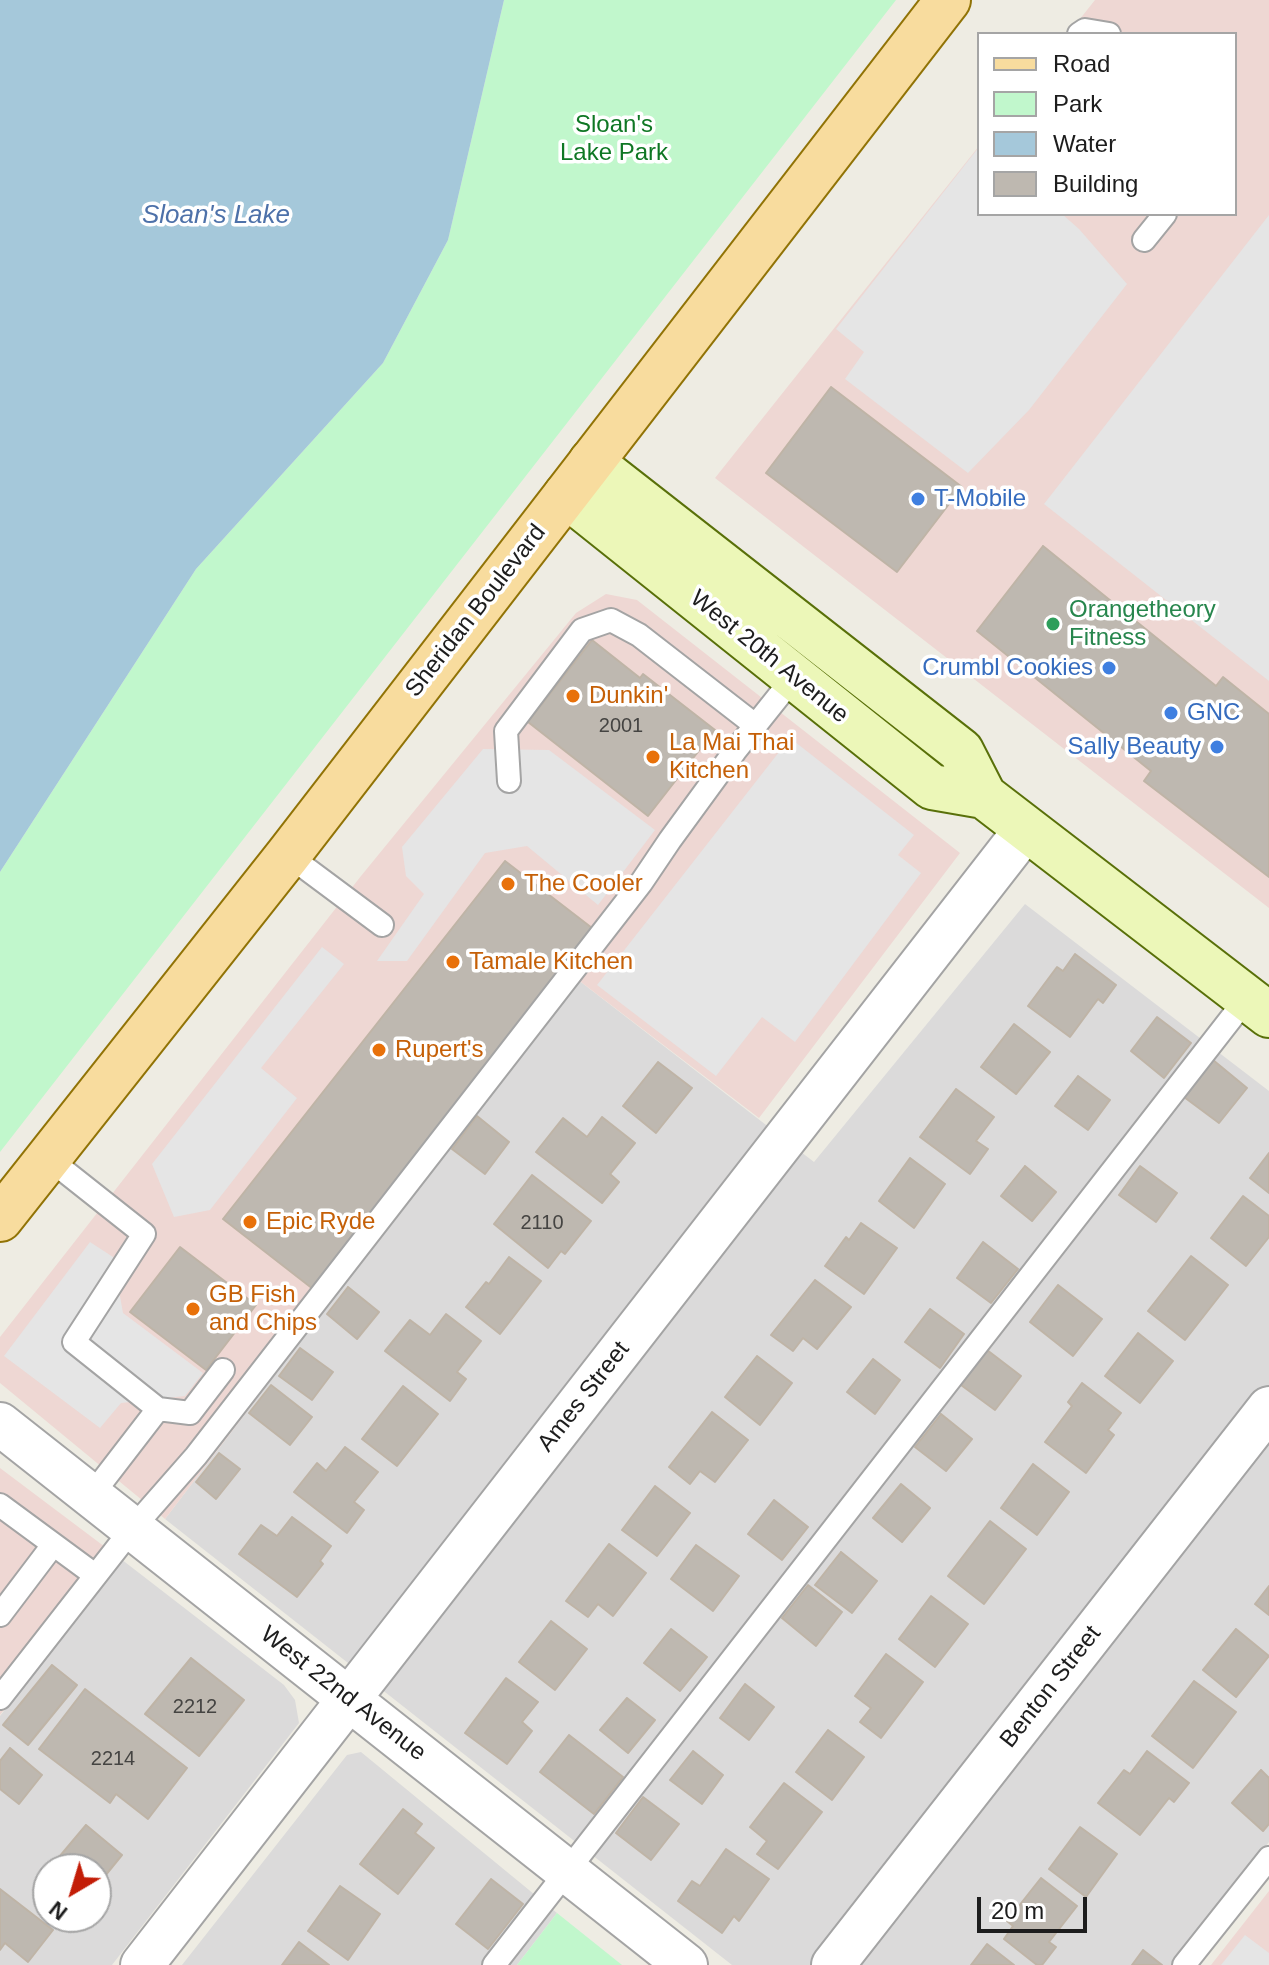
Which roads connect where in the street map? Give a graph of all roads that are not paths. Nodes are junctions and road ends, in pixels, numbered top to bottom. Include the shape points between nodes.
1 (948, 0) edge
2 (1163, 216) edge
3 (1144, 240) dead end
4 (578, 479) junction
5 (794, 677) junction
6 (755, 725) junction
7 (509, 781) dead end
8 (984, 796) junction
9 (1026, 829) junction
10 (288, 855) junction
11 (382, 925) dead end
12 (1258, 1007) edge
13 (48, 1158) junction
14 (0, 1219) edge
15 (223, 1370) dead end
16 (1269, 1408) edge
17 (158, 1409) junction
18 (0, 1424) edge
19 (91, 1496) junction
20 (0, 1505) edge
21 (132, 1529) junction
22 (53, 1545) junction
23 (95, 1575) junction
24 (7, 1590) edge
25 (0, 1615) edge
26 (2, 1690) edge
27 (350, 1698) junction
28 (1269, 1858) edge
29 (567, 1871) junction
30 (142, 1965) edge
31 (494, 1965) edge
32 (686, 1965) edge
33 (833, 1965) edge
34 (1184, 1965) edge

1 - 4 main road, Sheridan Boulevard
2 - 3 lane
4 - 5 street, West 20th Avenue
4 - 8 street, West 20th Avenue via 961,751
4 - 10 main road, Sheridan Boulevard
5 - 6 lane
5 - 8 street, West 20th Avenue via 932,787
6 - 7 lane via 639,635 611,620 582,630 506,731
6 - 21 lane via 641,883 196,1456
8 - 9 street, West 20th Avenue
9 - 12 street, West 20th Avenue
9 - 27 street, Ames Street
10 - 11 lane
10 - 13 main road, Sheridan Boulevard
12 - 29 lane
13 - 14 main road, Sheridan Boulevard
13 - 17 lane via 144,1234 74,1342
15 - 17 lane via 190,1413
16 - 33 street, Benton Street
17 - 19 lane
18 - 19 street, West 22nd Avenue
19 - 21 street, West 22nd Avenue
20 - 22 lane
21 - 23 lane
21 - 27 street, West 22nd Avenue
22 - 23 lane
22 - 24 lane
23 - 26 lane
24 - 25 lane
27 - 29 street, West 22nd Avenue
27 - 30 street, Ames Street
28 - 34 lane
29 - 31 lane
29 - 32 street, West 22nd Avenue

